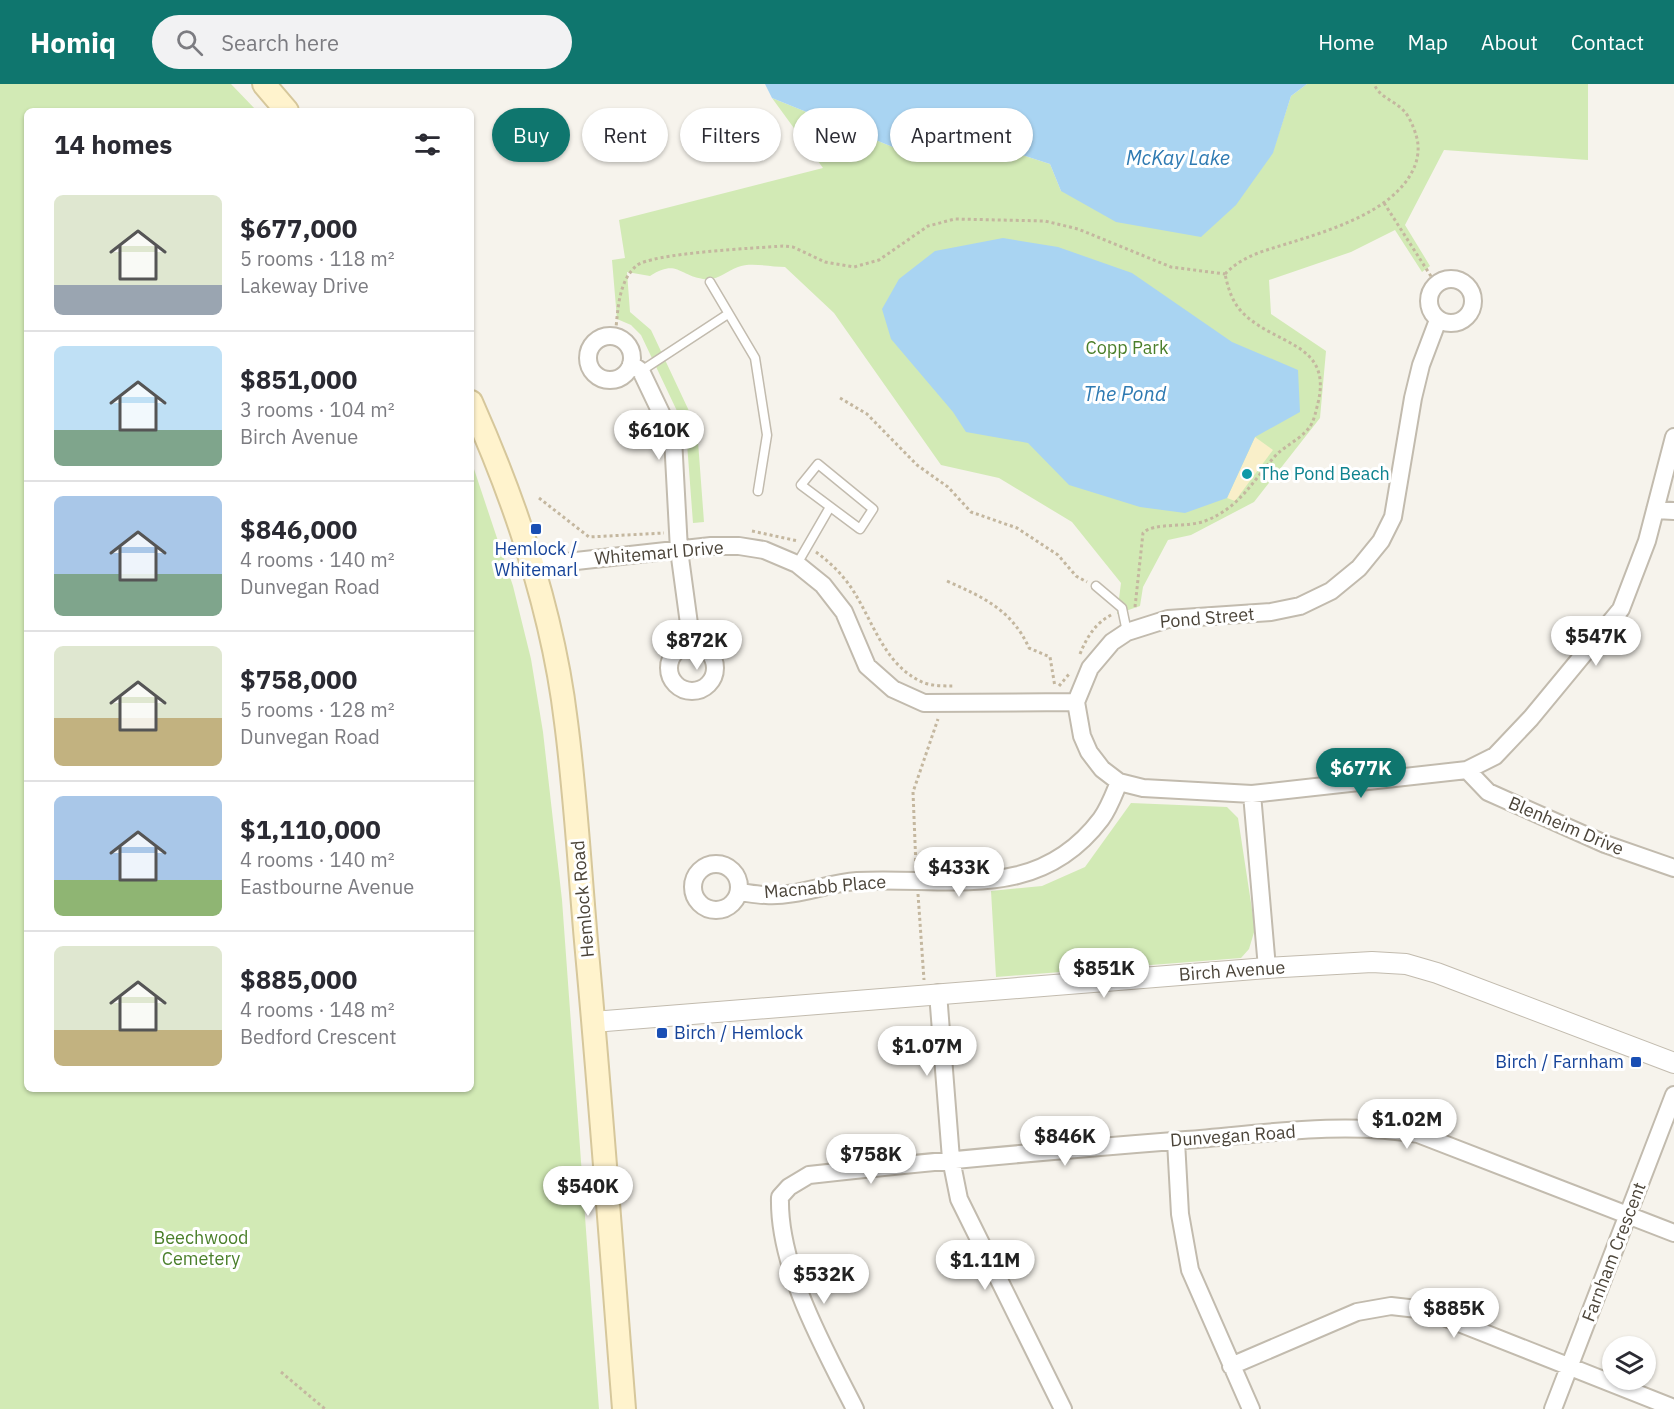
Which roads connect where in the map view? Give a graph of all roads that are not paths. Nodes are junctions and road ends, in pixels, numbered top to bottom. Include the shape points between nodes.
1 (264, 84) edge
2 (284, 108) edge
3 (710, 282) dead end
4 (728, 314) junction
5 (1438, 320) junction
6 (636, 368) junction
7 (474, 409) edge
8 (1674, 437) edge
9 (758, 491) dead end
10 (830, 507) junction
11 (1655, 510) junction
12 (1674, 511) edge
13 (680, 550) junction
14 (797, 564) junction
15 (531, 566) junction
16 (1096, 586) road end
17 (1131, 630) junction
18 (692, 646) dead end
19 (1076, 702) junction
20 (1467, 770) junction
21 (1119, 782) junction
22 (1252, 794) junction
23 (1674, 868) edge
24 (739, 892) dead end
25 (1267, 968) junction
26 (931, 994) junction
27 (593, 1022) junction
28 (1674, 1063) edge
29 (1674, 1095) edge
30 (1176, 1141) junction
31 (951, 1159) junction
32 (1628, 1215) junction
33 (1674, 1233) edge
34 (1232, 1366) junction
35 (1569, 1367) junction
36 (1674, 1408) edge
37 (624, 1409) edge
38 (855, 1409) edge
39 (1063, 1409) edge
40 (1251, 1409) edge
41 (1553, 1409) edge

1 - 2 main road
3 - 4 lane
4 - 6 lane
4 - 9 lane via 755,358 767,435
5 - 5 street via 1428,303 1436,284 1458,280 1472,296 1471,311 1453,324
5 - 17 street, Pond Street via 1420,365 1393,517 1381,541 1359,568 1330,591 1300,606 1271,612 1168,619
6 - 6 street via 616,379 602,378 591,369 591,348 601,338 615,337 627,344
6 - 13 street via 673,438
7 - 15 main road, Hemlock Road via 502,472
8 - 11 street
10 - 10 lane via 860,530 873,509 818,464 801,484
10 - 14 lane
11 - 12 street
11 - 20 street via 1621,609 1495,756
13 - 14 street, Whitemarl Drive via 739,546 764,550
13 - 15 street, Whitemarl Drive
13 - 18 street
14 - 19 street, Whitemarl Drive via 823,585 844,612 867,666 893,689 924,703
15 - 27 main road, Hemlock Road via 566,720
16 - 17 lane via 1122,608
17 - 19 street, Pond Street via 1112,642 1090,668
19 - 21 street via 1089,752
20 - 22 street
20 - 23 street, Blenheim Drive via 1488,792 1605,844
21 - 22 street via 1143,788
21 - 24 street, Macnabb Place via 1102,817 1084,838 1059,860 1032,873 996,880 854,881 775,895
22 - 25 street
25 - 26 street, Birch Avenue
25 - 28 street, Birch Avenue via 1406,964
26 - 27 street, Birch Avenue
26 - 31 street
27 - 37 main road, Hemlock Road
29 - 32 street, Farnham Crescent
30 - 31 street, Dunvegan Road
30 - 32 street, Dunvegan Road via 1342,1128 1418,1134
30 - 34 street via 1180,1214 1190,1270
31 - 38 street, Dunvegan Road via 808,1175 789,1186 782,1196 782,1236 813,1328
31 - 39 street via 959,1199
32 - 33 street, Dunvegan Road
32 - 35 street, Farnham Crescent
34 - 35 street via 1357,1312 1390,1306 1426,1310
34 - 40 street
35 - 36 street
35 - 41 street, Farnham Crescent

